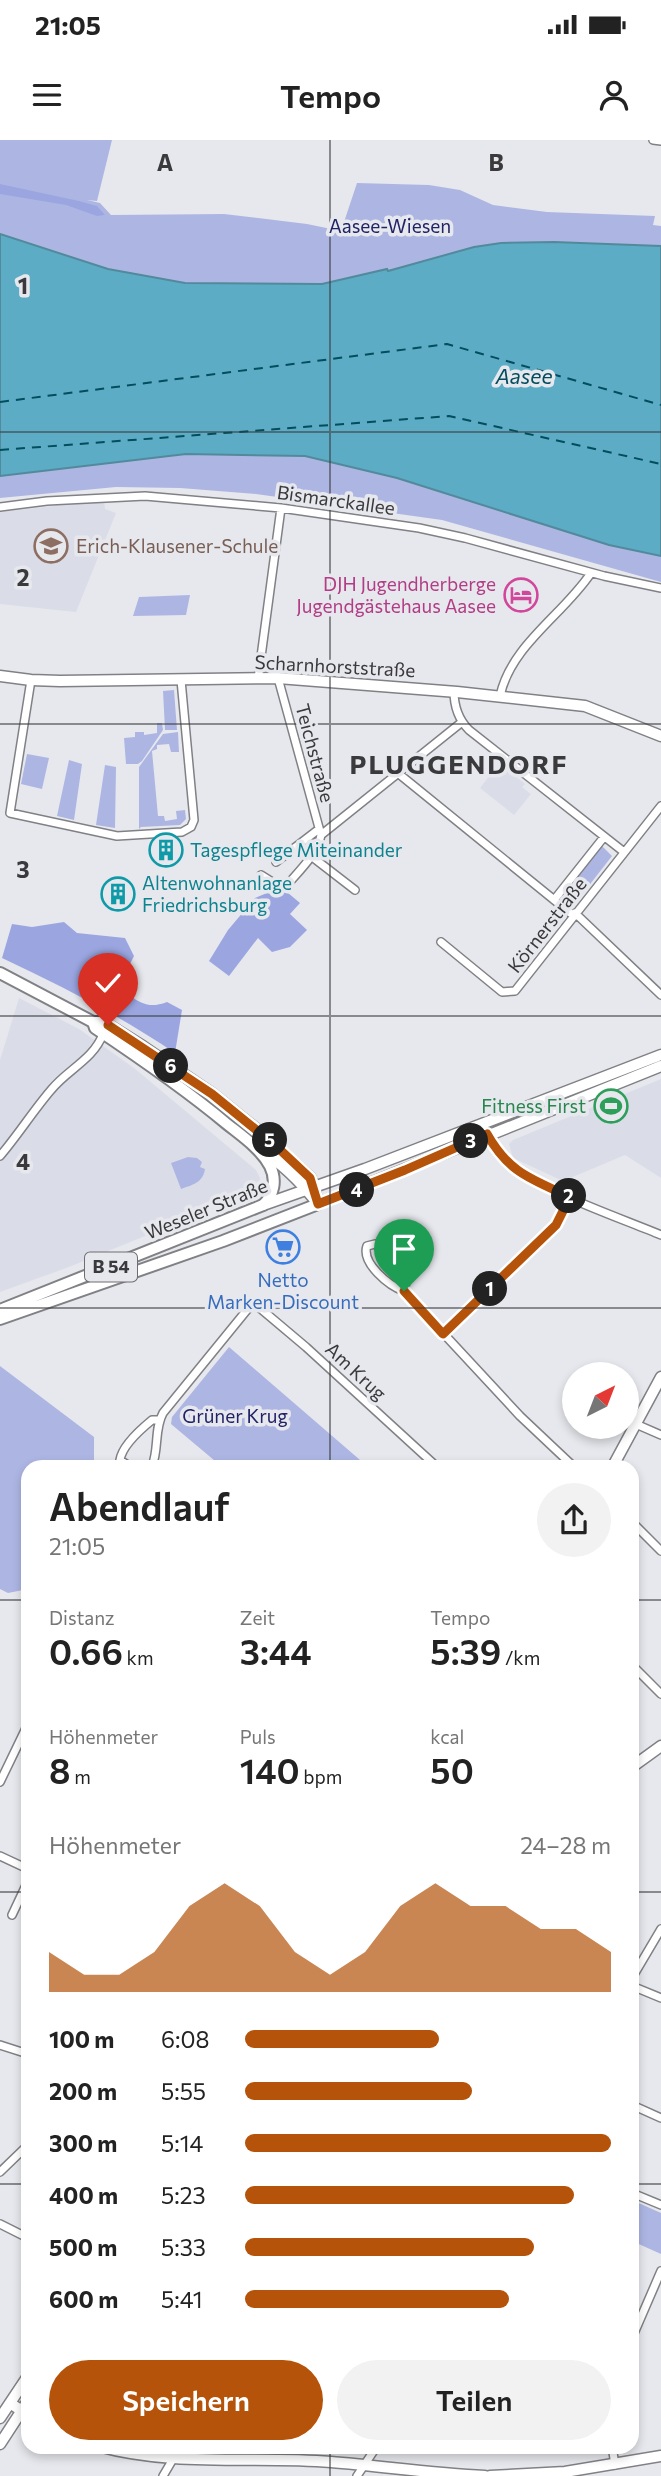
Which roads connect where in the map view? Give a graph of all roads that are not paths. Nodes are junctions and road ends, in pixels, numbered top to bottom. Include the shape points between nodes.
1 (653, 140) edge
2 (661, 141) edge
3 (0, 507) edge
4 (281, 508) junction
5 (591, 573) junction
6 (661, 588) edge
7 (0, 676) edge
8 (258, 678) junction
9 (278, 678) junction
10 (31, 680) junction
11 (181, 680) junction
12 (454, 691) junction
13 (500, 696) junction
14 (461, 722) junction
15 (661, 736) edge
16 (398, 774) junction
17 (661, 806) edge
18 (0, 813) edge
19 (10, 813) junction
20 (320, 832) junction
21 (604, 837) junction
22 (624, 852) junction
23 (311, 856) junction
24 (276, 862) dead end
25 (261, 875) dead end
26 (355, 890) dead end
27 (554, 900) junction
28 (575, 915) junction
29 (441, 942) dead end
30 (0, 973) edge
31 (661, 995) edge
32 (93, 1022) junction
33 (103, 1034) junction
34 (661, 1055) edge
35 (661, 1066) edge
36 (487, 1134) junction
37 (255, 1147) junction
38 (0, 1156) edge
39 (310, 1188) junction
40 (570, 1197) junction
41 (318, 1204) junction
42 (263, 1205) junction
43 (661, 1235) edge
44 (404, 1291) junction
45 (0, 1310) edge
46 (0, 1319) edge
47 (443, 1334) junction
48 (661, 1377) edge
49 (159, 1420) junction
50 (639, 1423) edge
51 (639, 1425) edge
52 (661, 1435) edge
53 (629, 1439) edge
54 (121, 1460) edge
55 (156, 1460) edge
56 (429, 1460) edge
57 (567, 1460) edge
58 (617, 1460) edge
59 (639, 1529) edge
60 (661, 1551) edge
61 (639, 1672) edge
62 (661, 1694) edge
63 (21, 1738) edge
64 (661, 1746) edge
65 (639, 1762) edge
66 (0, 1782) edge
67 (0, 1856) edge
68 (21, 1866) edge
69 (21, 1896) edge
70 (12, 1915) dead end
71 (661, 1929) edge
72 (639, 1966) edge
73 (639, 1989) edge
74 (661, 1998) edge
75 (0, 2045) edge
76 (21, 2052) edge
77 (639, 2108) edge
78 (661, 2118) edge
79 (21, 2152) edge
80 (0, 2172) edge
81 (639, 2196) edge
82 (661, 2205) edge
83 (0, 2224) edge
84 (21, 2234) edge
85 (661, 2271) edge
86 (639, 2322) edge
87 (21, 2386) edge
88 (10, 2403) junction
89 (21, 2410) edge
90 (0, 2418) edge
91 (21, 2418) edge
92 (0, 2444) edge
93 (129, 2454) edge
94 (173, 2454) edge
95 (372, 2454) edge
96 (613, 2454) edge
97 (661, 2456) edge
98 (173, 2459) junction
99 (615, 2465) junction
100 (365, 2466) junction
101 (163, 2476) edge
102 (357, 2476) edge
103 (487, 2476) edge

1 - 2 street
3 - 4 street, Bismarckallee via 145,496
4 - 5 street, Bismarckallee via 419,528
4 - 8 street
5 - 6 street, Bismarckallee
5 - 13 street via 517,658
7 - 10 street, Scharnhorststraße
8 - 9 street, Scharnhorststraße
8 - 11 street, Scharnhorststraße
9 - 12 street, Scharnhorststraße
9 - 20 street, Teichstraße
10 - 11 street, Scharnhorststraße
10 - 19 street
11 - 19 street via 194,820 188,829 117,836
12 - 13 street, Scharnhorststraße
12 - 14 street
13 - 15 street, Scharnhorststraße via 585,706
14 - 16 street
14 - 21 street
16 - 20 street
16 - 27 street
17 - 22 street, Körnerstraße
18 - 19 street
20 - 23 street
20 - 24 street
21 - 22 street
21 - 27 street, Körnerstraße
22 - 28 street, Körnerstraße
23 - 25 street via 288,884 277,885
23 - 26 street
27 - 28 street
28 - 29 street, Körnerstraße via 510,993 502,992
28 - 31 street
30 - 32 main road
32 - 33 main road
32 - 39 main road via 108,1025 212,1094 300,1167 310,1178
33 - 37 main road via 182,1088
33 - 38 street via 96,1049 51,1090
34 - 39 street, Weseler Straße
35 - 36 street, Weseler Straße
36 - 40 street via 513,1168
36 - 41 street, Weseler Straße
37 - 39 street
37 - 42 main road via 274,1178 273,1190
39 - 41 main road
39 - 42 street, Weseler Straße / B 54
40 - 43 street
40 - 47 street via 556,1225
41 - 46 main road, Weseler Straße / B 54
42 - 45 main road, Weseler Straße / B 54
44 - 44 street via 404,1272 381,1248 367,1246 367,1259 391,1286
44 - 47 street
47 - 57 street
48 - 50 street
49 - 54 street via 146,1424 122,1452
49 - 55 street
49 - 56 street, Am Krug via 256,1304
51 - 52 street
53 - 58 street
59 - 60 street
61 - 62 street
63 - 66 street
64 - 65 street
67 - 68 street
69 - 70 street
71 - 72 street
73 - 74 street
75 - 76 street
77 - 78 street
79 - 80 street
81 - 82 street
83 - 84 street
85 - 86 street
87 - 88 street
88 - 89 street
88 - 90 street
91 - 92 street
93 - 98 street
94 - 98 street
95 - 100 street
96 - 99 street
97 - 99 street
98 - 100 street
98 - 101 street
99 - 103 street
100 - 102 street
100 - 103 street

